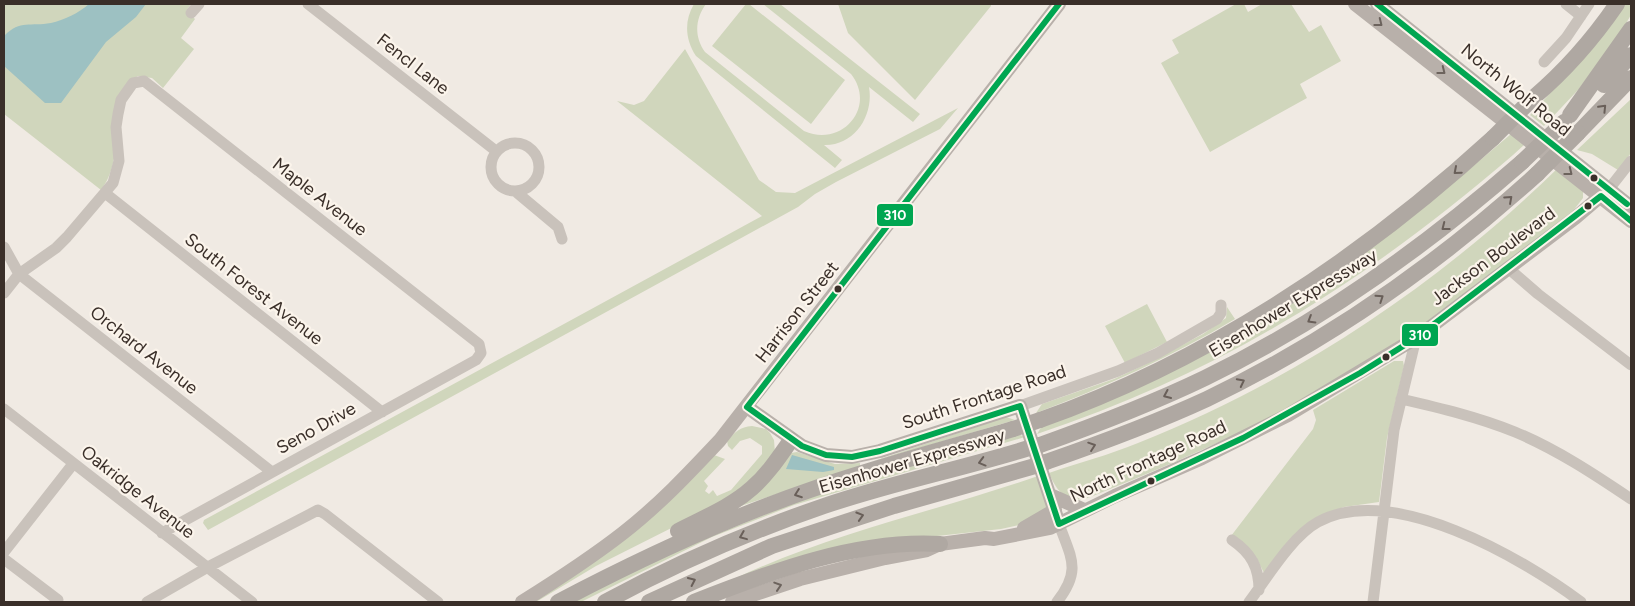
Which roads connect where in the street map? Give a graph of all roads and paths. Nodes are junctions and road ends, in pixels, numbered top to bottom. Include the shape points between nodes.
1 (308, 4) edge
2 (1059, 4) edge
3 (1356, 4) edge
4 (1376, 4) edge
5 (1566, 4) edge
6 (1589, 4) edge
7 (1606, 4) edge
8 (1618, 4) edge
9 (1581, 16) junction
10 (1631, 29) edge
11 (1631, 55) edge
12 (1544, 62) dead end
13 (1630, 79) edge
14 (1533, 98) junction
15 (1567, 118) junction
16 (496, 151) junction
17 (1631, 161) edge
18 (515, 191) junction
19 (105, 193) junction
20 (1605, 193) junction
21 (1631, 207) edge
22 (1631, 221) edge
23 (562, 239) dead end
24 (4, 247) edge
25 (1508, 268) junction
26 (18, 274) junction
27 (4, 292) edge
28 (1221, 305) dead end
29 (1416, 338) junction
30 (481, 349) joint
31 (1631, 365) edge
32 (1401, 399) junction
33 (1020, 406) junction
34 (747, 407) junction
35 (4, 409) edge
36 (382, 412) junction
37 (791, 440) junction
38 (73, 464) junction
39 (272, 472) junction
40 (1050, 495) junction
41 (1631, 499) edge
42 (1084, 510) junction
43 (1384, 510) junction
44 (1057, 517) junction
45 (162, 533) junction
46 (1232, 540) dead end
47 (940, 544) junction
48 (4, 552) edge
49 (4, 559) edge
50 (208, 567) junction
51 (1259, 589) junction
52 (58, 600) dead end
53 (147, 602) edge
54 (252, 602) edge
55 (438, 602) edge
56 (522, 602) edge
57 (557, 602) edge
58 (605, 602) edge
59 (649, 602) edge
60 (694, 602) edge
61 (732, 602) edge
62 (1057, 602) edge
63 (1249, 602) edge
64 (1258, 602) edge
65 (1373, 602) edge
66 (1581, 602) edge

1 - 16 street, Fencl Lane
2 - 34 main road, Harrison Street
3 -> 20 main road, North Wolf Road
4 - 20 main road, North Wolf Road
5 - 9 street
6 - 9 street
7 - 14 highway
8 - 14 highway via 1570,64
9 - 12 street
10 - 15 highway
11 - 15 highway via 1588,102
59 -> 13 highway, bridge via 780,543 1040,464 1133,431 1208,398 1318,338 1439,256 1537,174
14 -> 57 highway, bridge via 1442,183 1390,224 1257,315 1152,374 1040,420 764,506 678,541
15 -> 58 highway, Eisenhower Expressway, bridge via 1522,162 1402,260 1281,338 1167,396 1034,447 867,492 789,518 709,550
16 - 18 street via 490,168 494,180
16 - 18 street via 504,145 518,142 537,156 539,168 535,179 527,188
17 - 20 street, Jackson Boulevard
18 - 23 street via 558,227
19 - 26 street via 56,248
19 - 30 street, Maple Avenue via 119,168 116,127 121,100 133,83 144,81 474,339
19 - 36 street, South Forest Avenue
20 - 21 main road, North Wolf Road
20 - 22 main road, North Wolf Road
20 - 25 main road, Jackson Boulevard
24 - 26 street, Orchard Avenue
25 - 29 main road, Jackson Boulevard
25 - 31 street
26 - 27 street
26 - 39 street, Orchard Avenue
28 - 33 street, South Frontage Road via 1217,319 1158,353 1098,380
29 - 32 street
29 - 42 main road, North Frontage Road via 1288,415 1202,458
30 - 36 street, Seno Drive via 476,360
32 - 41 street via 1452,411 1516,432 1567,458
32 - 43 street
33 - 37 main road, South Frontage Road via 852,457 826,455
33 - 40 main road
34 - 37 main road, South Frontage Road
34 - 56 main road, Harrison Street via 695,467 645,515 580,565
35 - 38 street, Oakridge Avenue
36 - 39 street, Seno Drive
37 - 57 highway via 763,477 740,498 567,589
38 - 45 street, Oakridge Avenue
38 - 48 street
39 - 45 street, Seno Drive
40 - 42 main road
40 - 44 main road
42 - 44 main road, North Frontage Road
43 - 51 street via 1344,512 1316,522 1298,539
43 - 65 street
43 - 66 street via 1438,525 1494,548
44 - 47 main road, North Frontage Road via 1050,528 994,539
44 - 62 street via 1073,569 1068,588
45 - 50 street, Oakridge Avenue
46 - 51 street via 1253,559 1259,576
47 - 60 highway via 894,546 842,554 768,575
61 -> 47 main road, North Frontage Road via 808,577 927,550
49 - 52 street
50 - 53 street
50 - 54 street, Oakridge Avenue
50 - 55 street via 318,510
51 - 63 street
51 - 64 street

